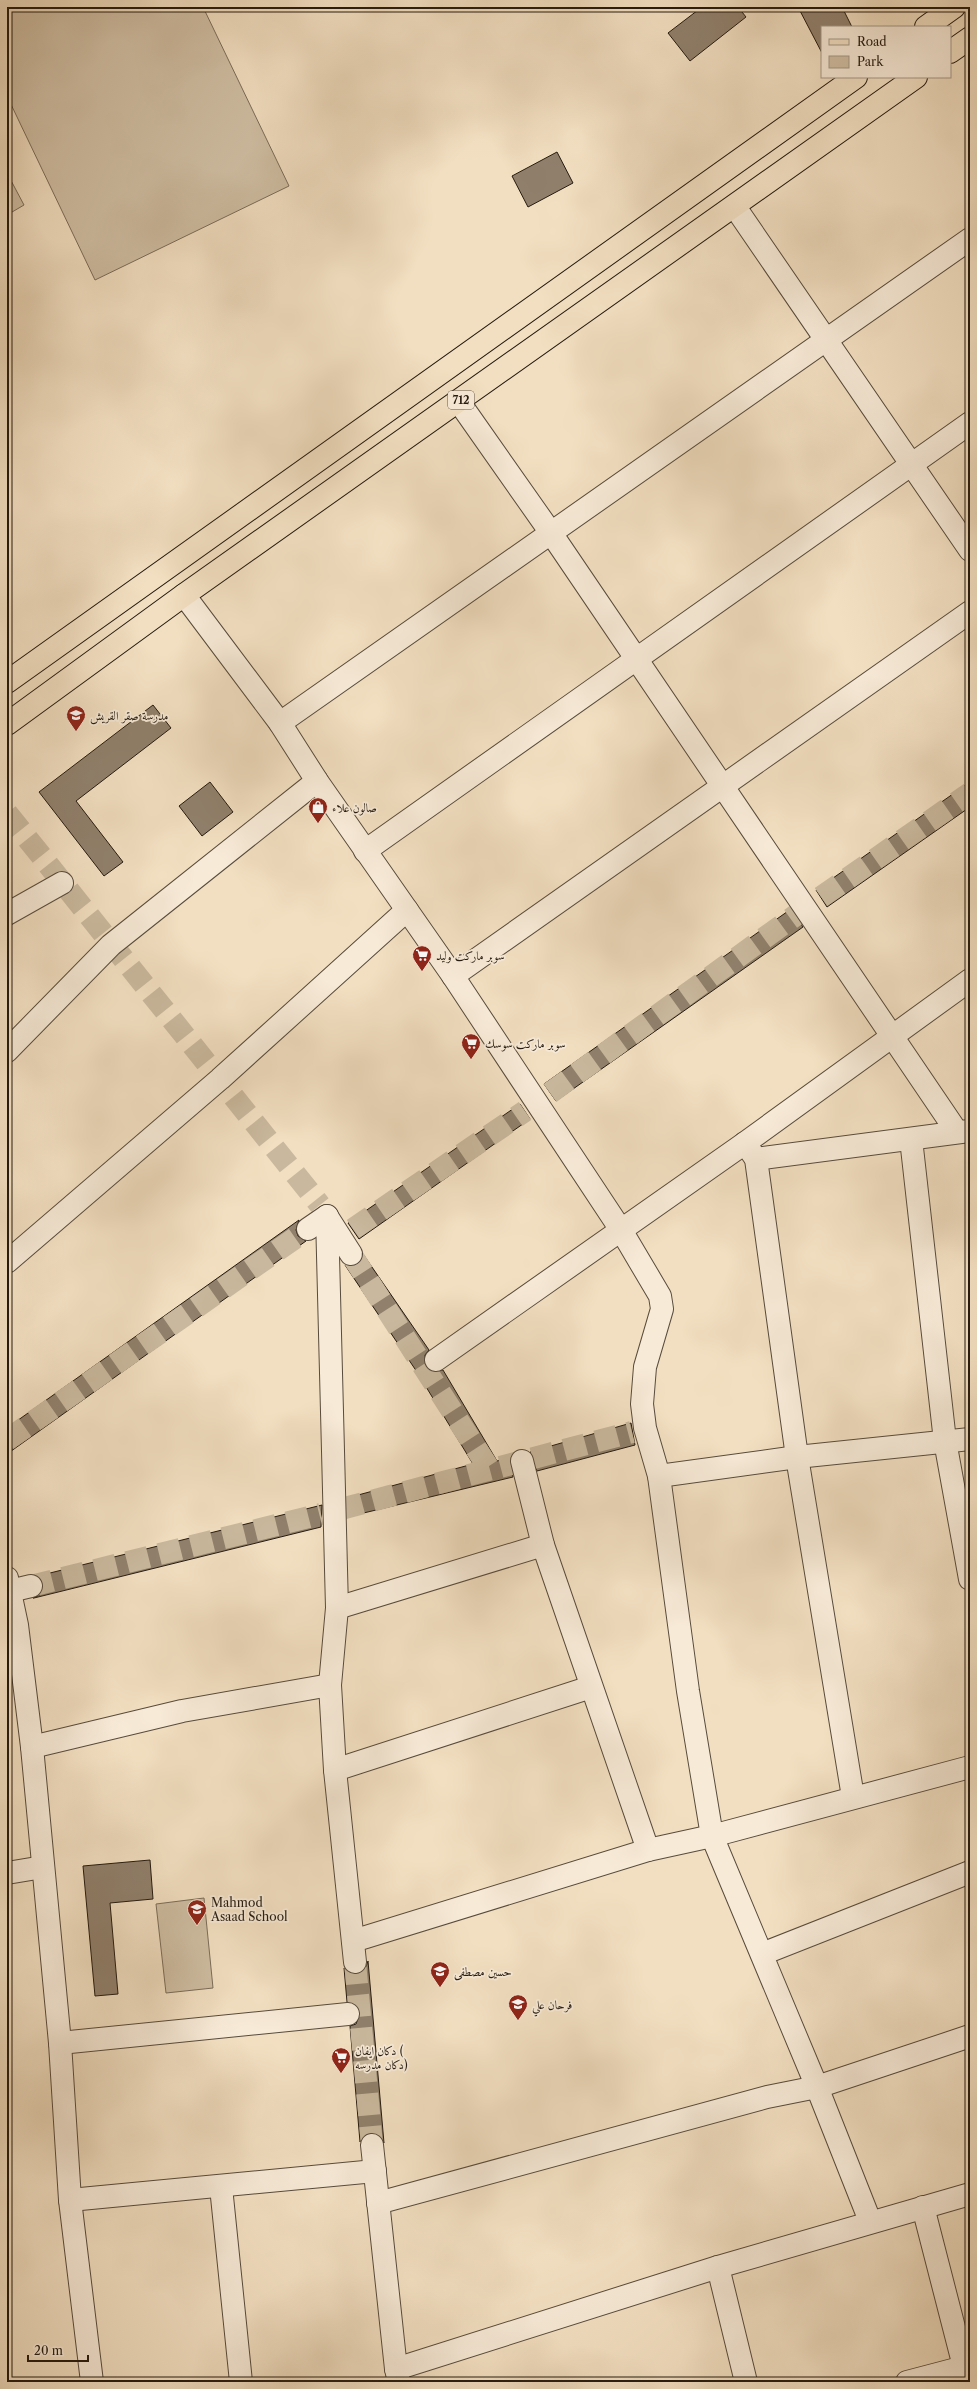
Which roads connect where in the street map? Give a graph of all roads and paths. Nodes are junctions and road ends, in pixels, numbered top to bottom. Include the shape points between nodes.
1 (954, 7) edge
2 (927, 26) edge
3 (970, 38) edge
4 (951, 51) edge
5 (855, 78) edge
6 (915, 78) edge
7 (735, 207) junction
8 (970, 239) edge
9 (826, 340) junction
10 (459, 402) junction
11 (970, 423) edge
12 (911, 464) junction
13 (551, 533) junction
14 (970, 550) edge
15 (184, 595) junction
16 (970, 612) edge
17 (637, 659) junction
18 (7, 682) edge
19 (280, 723) junction
20 (7, 724) edge
21 (317, 781) junction
22 (724, 786) junction
23 (365, 851) junction
24 (62, 883) dead end
25 (407, 910) junction
26 (7, 914) edge
27 (453, 976) junction
28 (970, 980) edge
29 (893, 1035) junction
30 (7, 1051) edge
31 (963, 1131) edge
32 (911, 1139) junction
33 (750, 1151) junction
34 (323, 1211) junction
35 (308, 1229) tunnel mouth
36 (621, 1230) junction
37 (348, 1240) tunnel mouth
38 (7, 1262) edge
39 (436, 1360) dead end
40 (970, 1439) edge
41 (945, 1441) junction
42 (797, 1457) junction
43 (522, 1461) dead end
44 (659, 1476) junction
45 (543, 1545) junction
46 (970, 1579) edge
47 (8, 1584) edge
48 (30, 1586) tunnel mouth
49 (337, 1608) junction
50 (12, 1627) edge
51 (330, 1685) junction
52 (591, 1687) junction
53 (32, 1747) junction
54 (970, 1767) edge
55 (335, 1770) junction
56 (853, 1797) junction
57 (712, 1836) junction
58 (648, 1850) junction
59 (43, 1867) junction
60 (970, 1872) edge
61 (7, 1873) edge
62 (353, 1941) junction
63 (762, 1954) junction
64 (356, 1962) tunnel mouth
65 (348, 2014) dead end
66 (970, 2036) edge
67 (60, 2043) junction
68 (817, 2087) junction
69 (372, 2145) tunnel mouth
70 (375, 2171) junction
71 (221, 2187) junction
72 (970, 2194) edge
73 (70, 2200) junction
74 (378, 2203) junction
75 (923, 2207) junction
76 (870, 2222) junction
77 (718, 2267) junction
78 (966, 2374) edge
79 (397, 2376) edge
80 (92, 2382) edge
81 (241, 2382) edge
82 (746, 2382) edge
83 (907, 2382) edge

1 - 2 main road
3 - 4 main road
5 - 18 main road
6 - 7 main road, 712
7 - 9 street
7 - 10 main road, 712
8 - 9 street
9 - 12 street
9 - 13 street
10 - 13 street
10 - 15 main road, 712
11 - 12 street
12 - 14 street
12 - 17 street
13 - 17 street
13 - 19 street
15 - 19 street
15 - 20 main road, 712
16 - 22 street
17 - 22 street
17 - 23 street
19 - 21 street
21 - 23 street
21 - 30 street via 111,945
22 - 27 street
22 - 29 street
23 - 25 street
24 - 26 street
25 - 27 street
25 - 38 street via 220,1078
27 - 36 street
28 - 29 street
29 - 31 street
29 - 33 street
31 - 32 street
32 - 33 street
32 - 41 street
33 - 36 street
33 - 42 street
34 - 35 street
34 - 37 street
34 - 49 street
36 - 39 street
36 - 44 street via 660,1296 662,1309 645,1367 638,1430
40 - 41 street
41 - 42 street
41 - 46 street
42 - 44 street
42 - 56 street
43 - 45 street
44 - 57 street via 688,1691
45 - 49 street
45 - 52 street
47 - 48 street
47 - 50 street
49 - 51 street
50 - 53 street
51 - 53 street via 182,1711
51 - 55 street
52 - 55 street
52 - 58 street
53 - 59 street
54 - 56 street
55 - 62 street
56 - 57 street
57 - 58 street
57 - 63 street
58 - 62 street
59 - 61 street
59 - 67 street
60 - 63 street
62 - 64 street
63 - 68 street
65 - 67 street
66 - 68 street
67 - 73 street
68 - 74 street via 767,2096
68 - 76 street
69 - 70 street
70 - 71 street
70 - 74 street
71 - 73 street
71 - 81 street
72 - 75 street
73 - 80 street
74 - 79 street
75 - 76 street
75 - 78 street
76 - 77 street
77 - 79 street
77 - 82 street
78 - 83 street

